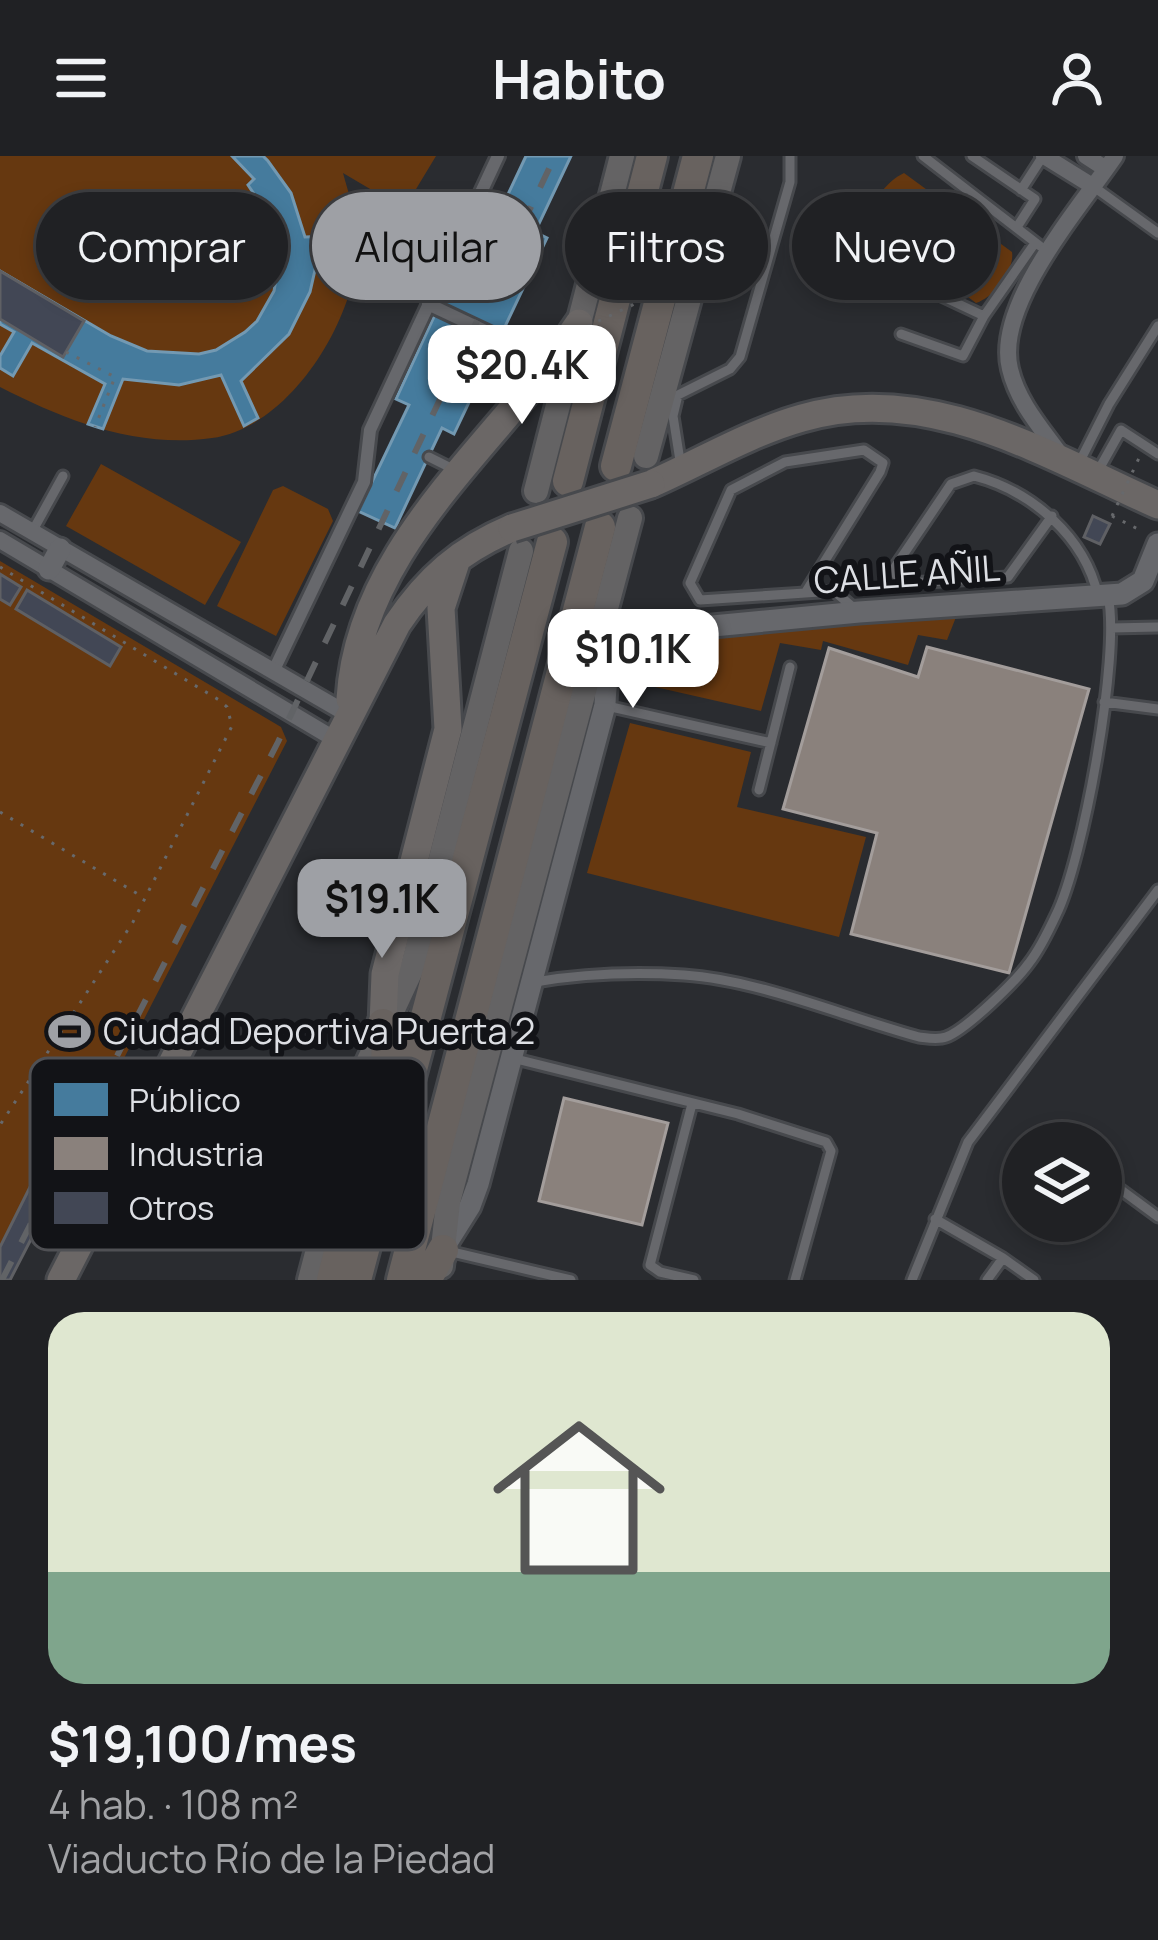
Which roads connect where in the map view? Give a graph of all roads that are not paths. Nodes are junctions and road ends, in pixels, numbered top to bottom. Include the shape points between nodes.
1 (498, 156) edge
2 (622, 156) edge
3 (652, 156) edge
4 (790, 156) edge
5 (923, 156) edge
6 (972, 156) edge
7 (1044, 156) edge
8 (1085, 156) edge
9 (721, 157) edge
10 (1111, 162) edge
11 (1094, 187) junction
12 (1021, 190) junction
13 (1018, 227) junction
14 (1158, 233) edge
15 (1042, 248) junction
16 (950, 300) edge
17 (428, 304) junction
18 (984, 316) junction
19 (579, 323) junction
20 (1158, 326) edge
21 (901, 334) dead end
22 (500, 338) road end
23 (1158, 454) edge
24 (429, 457) dead end
25 (638, 468) junction
26 (1079, 469) junction
27 (682, 470) junction
28 (462, 473) junction
29 (63, 476) dead end
30 (568, 481) dead end
31 (536, 491) dead end
32 (1158, 505) edge
33 (0, 513) edge
34 (1052, 516) junction
35 (630, 518) dead end
36 (600, 527) dead end
37 (32, 532) junction
38 (1151, 538) edge
39 (516, 539) junction
40 (0, 540) edge
41 (552, 542) dead end
42 (461, 553) junction
43 (54, 559) junction
44 (805, 592) junction
45 (1103, 596) junction
46 (859, 612) junction
47 (1158, 627) edge
48 (1111, 628) junction
49 (790, 667) dead end
50 (273, 672) junction
51 (1104, 702) junction
52 (605, 705) junction
53 (1158, 709) edge
54 (343, 728) junction
55 (771, 742) junction
56 (758, 790) dead end
57 (1158, 890) edge
58 (530, 982) junction
59 (383, 1024) junction
60 (174, 1058) edge
61 (370, 1058) edge
62 (386, 1058) edge
63 (415, 1058) edge
64 (512, 1058) junction
65 (692, 1103) junction
66 (426, 1189) edge
67 (1122, 1190) edge
68 (1158, 1217) edge
69 (935, 1219) junction
70 (76, 1250) edge
71 (318, 1250) edge
72 (340, 1250) edge
73 (364, 1250) edge
74 (410, 1250) edge
75 (1003, 1258) junction
76 (441, 1265) edge
77 (61, 1280) edge
78 (310, 1280) edge
79 (332, 1280) edge
80 (356, 1280) edge
81 (402, 1280) edge
82 (426, 1280) edge
83 (571, 1280) edge
84 (694, 1280) edge
85 (795, 1280) edge
86 (912, 1280) edge
87 (987, 1280) edge
88 (1034, 1280) edge

1 - 17 street
2 - 19 main road
3 - 30 highway
4 - 27 lane via 790,182 740,357 678,395
5 - 13 lane
6 - 12 lane
7 - 11 street
7 - 12 lane
8 - 10 street
9 - 25 highway
10 - 11 street
11 - 14 lane
11 - 15 street
12 - 13 lane via 1035,199
13 - 15 lane
15 - 18 lane
15 - 26 street via 1007,343 1010,369 1024,406
16 - 18 lane
17 - 22 street
17 - 50 street via 370,430 364,482
18 - 21 lane via 963,356
19 - 28 main road
19 - 31 main road
20 - 26 lane
23 - 26 lane via 1121,430
24 - 28 lane
25 - 27 main road
25 - 39 main road, bridge
26 - 27 main road via 952,418 882,406 795,419
26 - 32 main road
28 - 54 main road via 370,605
29 - 37 lane
33 - 37 street
34 - 34 lane via 983,478 958,480 896,575 910,584 1008,578
34 - 45 lane
35 - 76 main road via 448,1202
36 - 66 highway
37 - 43 street
38 - 45 street via 1139,586
39 - 42 main road
39 - 59 main road via 413,966
40 - 43 street
41 - 63 highway
42 - 54 main road via 404,613
42 - 59 main road via 441,608 448,729 385,974
43 - 50 street
43 - 54 street
44 - 44 lane via 700,600 690,583 731,490 801,457 876,455 880,472
44 - 46 lane via 834,591
45 - 46 street, CALLE AÑIL
45 - 48 lane
46 - 52 street, CALLE AÑIL via 636,636 613,656
47 - 48 lane
48 - 51 lane
49 - 55 lane
50 - 54 street
51 - 53 lane
51 - 58 lane via 1059,911 1028,965 943,1039 686,975
52 - 55 lane
52 - 58 street, CALLE AÑIL
54 - 60 main road
55 - 56 lane
57 - 69 lane via 968,1142
58 - 64 street, CALLE AÑIL
59 - 61 main road
59 - 62 highway
64 - 65 lane
64 - 76 street, CALLE AÑIL via 470,1206
65 - 84 lane via 650,1265
65 - 85 lane via 826,1142 831,1151
67 - 68 lane
69 - 75 lane
69 - 86 lane
70 - 77 main road
71 - 78 main road
72 - 79 highway
73 - 80 highway
74 - 81 highway
75 - 87 lane
75 - 88 lane
76 - 82 highway
76 - 83 lane

